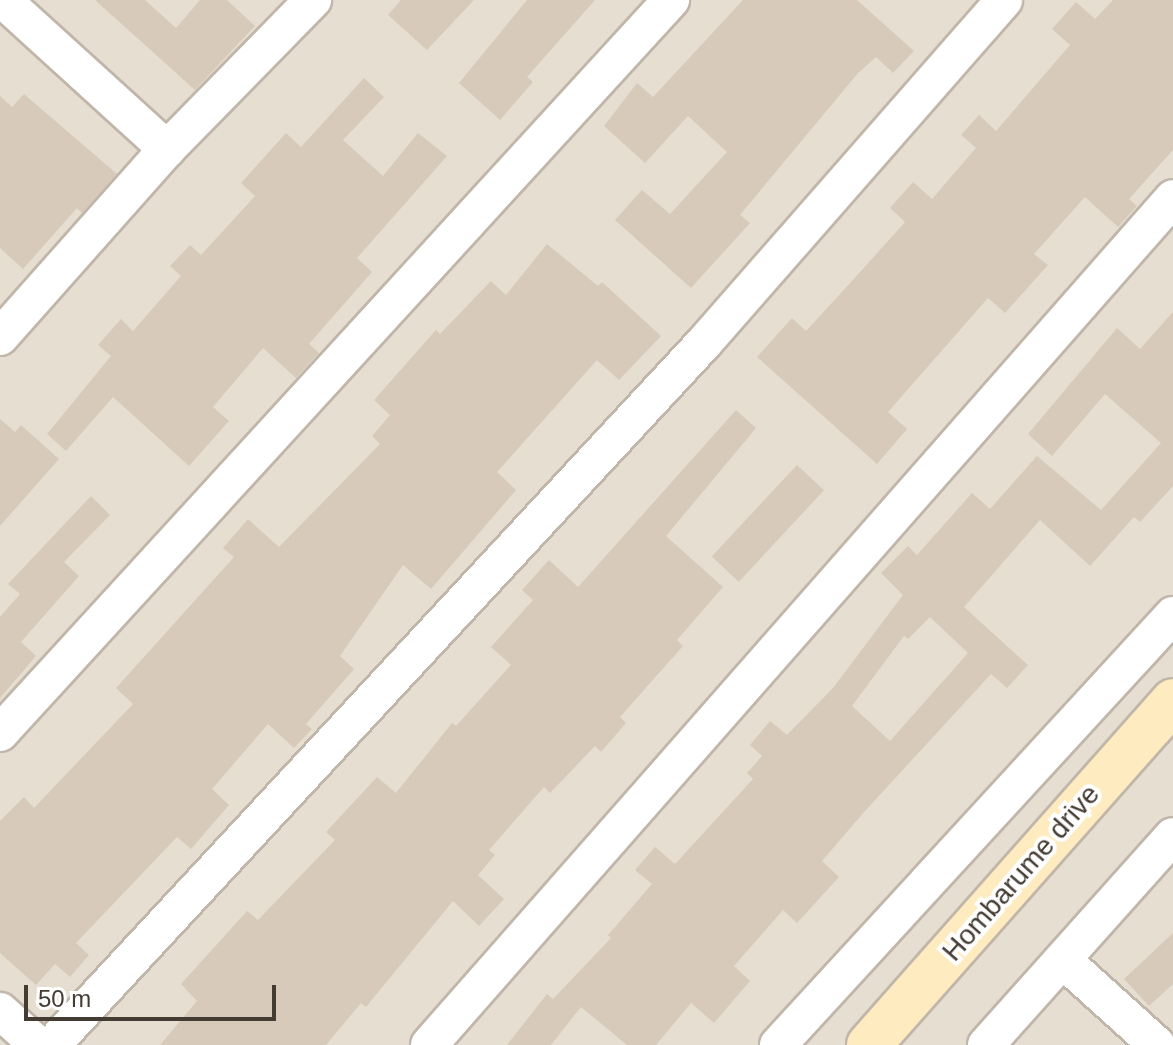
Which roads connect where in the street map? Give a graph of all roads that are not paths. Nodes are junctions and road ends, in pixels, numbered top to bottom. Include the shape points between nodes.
1 (3, 0) edge
2 (313, 0) edge
3 (671, 0) edge
4 (1004, 0) edge
5 (167, 149) junction
6 (1173, 198) edge
7 (0, 337) edge
8 (1173, 615) edge
9 (1173, 701) edge
10 (0, 733) edge
11 (1173, 836) edge
12 (1064, 961) junction
13 (0, 1011) edge
14 (38, 1045) edge
15 (52, 1045) edge
16 (429, 1045) edge
17 (778, 1045) edge
18 (869, 1045) edge
19 (986, 1045) edge
20 (1157, 1045) edge

1 - 5 street
2 - 5 street
3 - 10 street
4 - 15 street via 703,344
5 - 7 street
6 - 16 street
8 - 17 street
9 - 18 street, Hombarume drive
11 - 12 street
12 - 19 street
12 - 20 street
13 - 14 street

